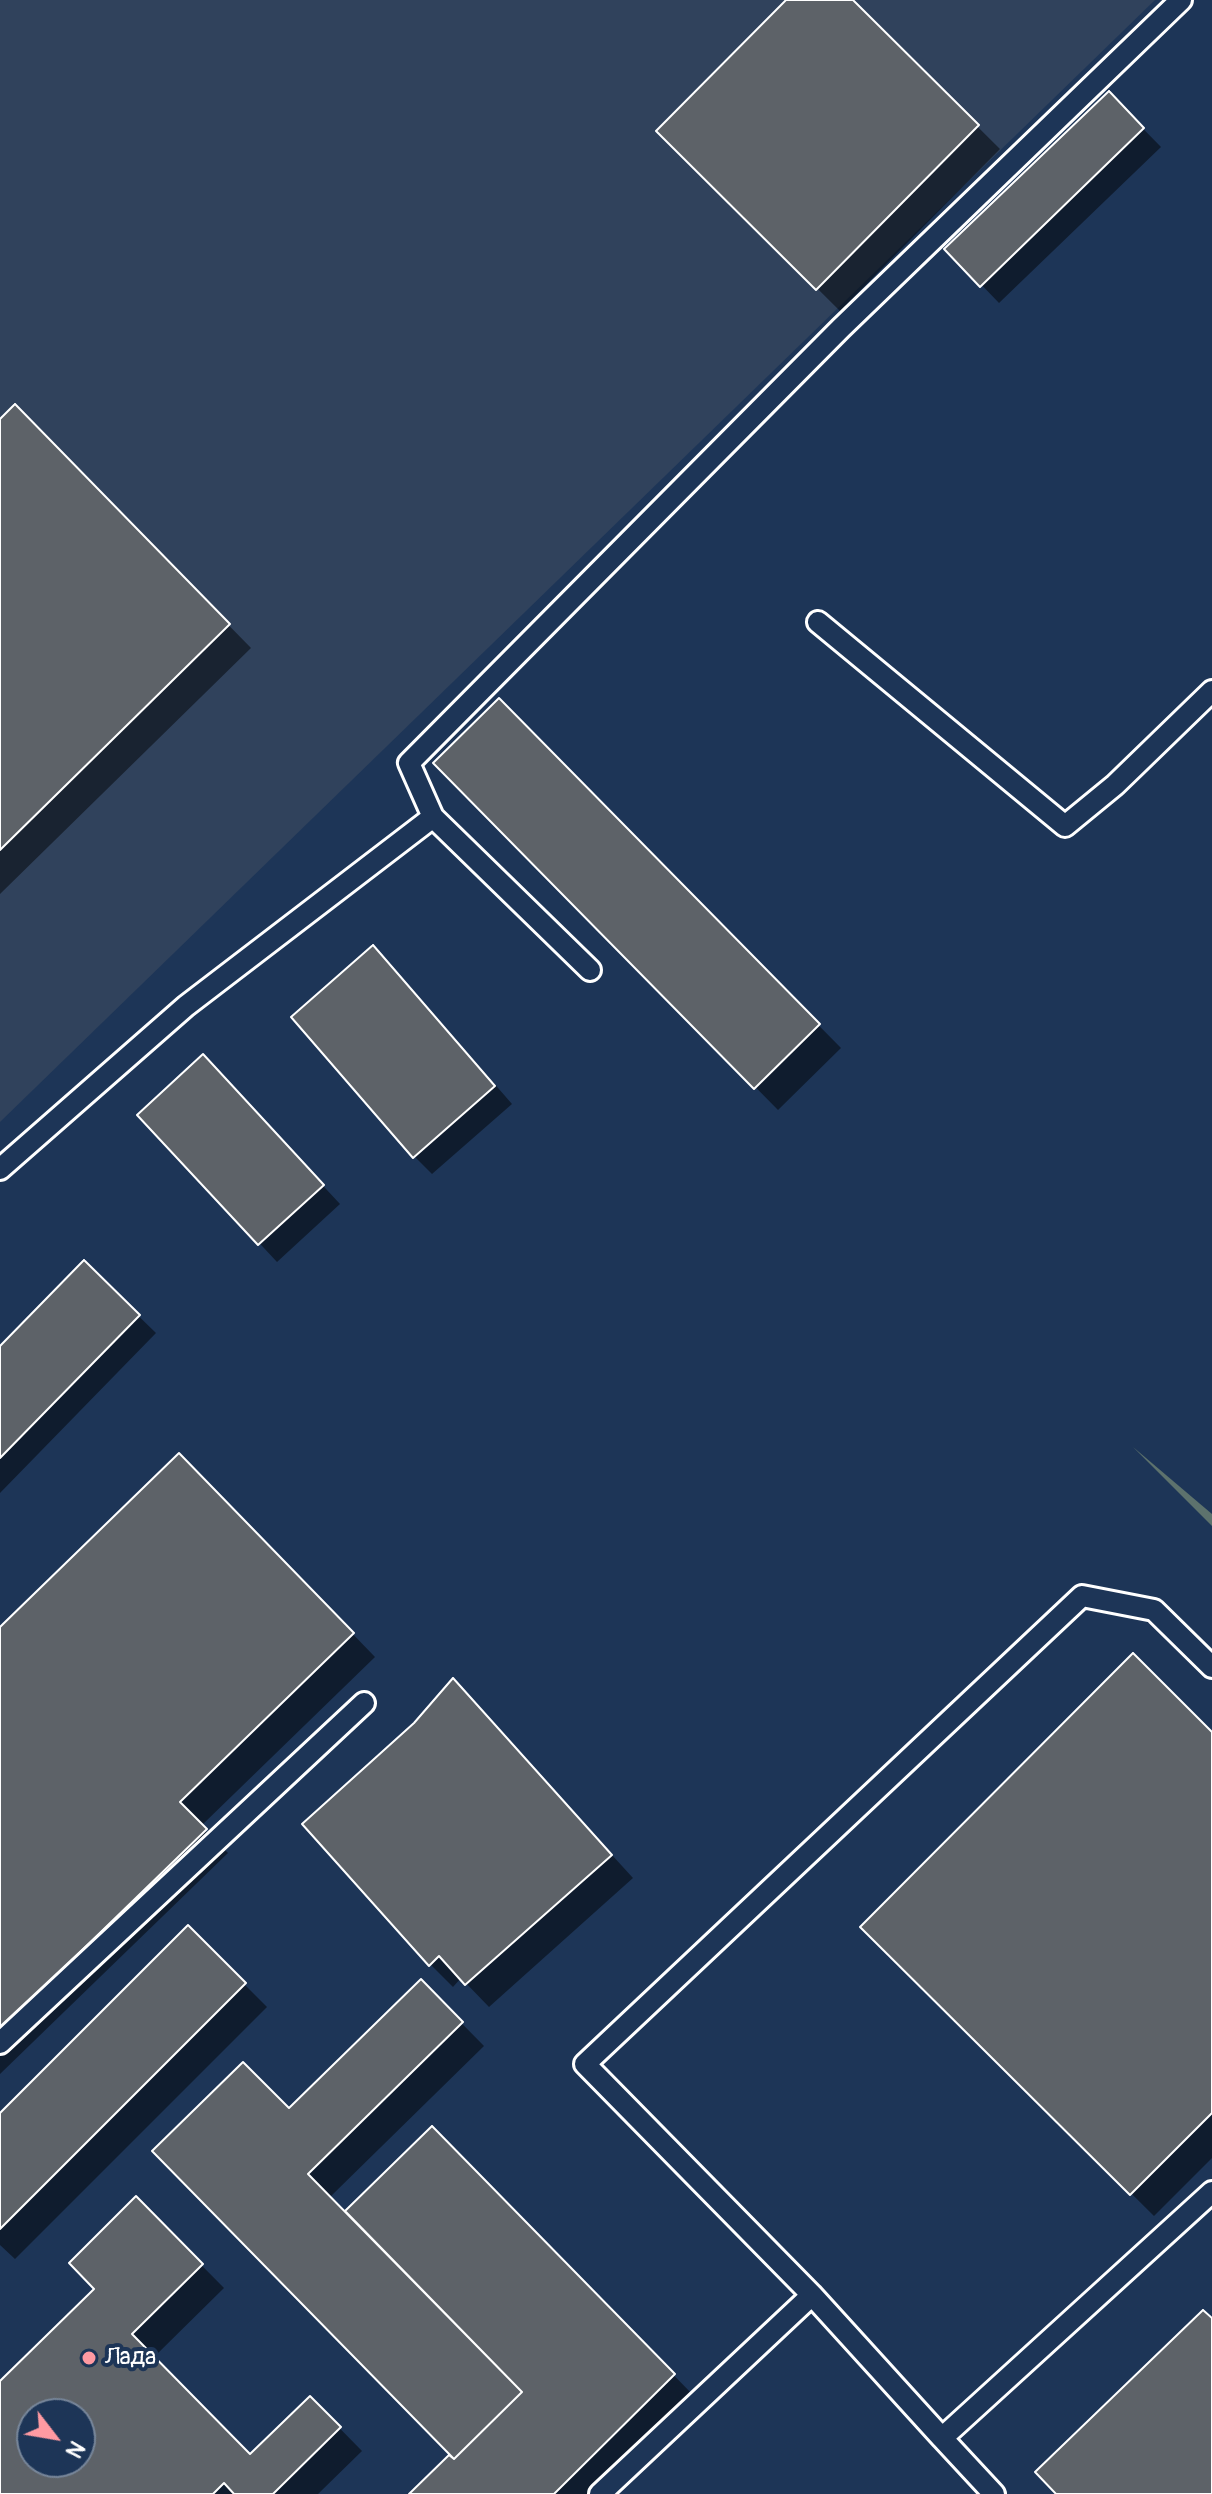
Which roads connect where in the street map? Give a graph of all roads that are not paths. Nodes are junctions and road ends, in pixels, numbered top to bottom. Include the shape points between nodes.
1 (1181, 0) edge
2 (818, 622) dead end
3 (1212, 691) edge
4 (433, 817) junction
5 (590, 970) dead end
6 (0, 1169) edge
7 (1212, 1667) edge
8 (364, 1703) dead end
9 (0, 2043) edge
10 (1211, 2195) edge
11 (812, 2295) junction
12 (942, 2438) junction
13 (600, 2494) edge
14 (994, 2494) edge

1 - 4 lane via 841,328 409,763
2 - 3 lane via 1065,826
4 - 5 lane
4 - 6 lane via 186,1006
7 - 11 lane via 1154,1610 1082,1596 585,2064
8 - 9 lane
10 - 12 lane
11 - 12 lane
11 - 13 lane
12 - 14 lane

